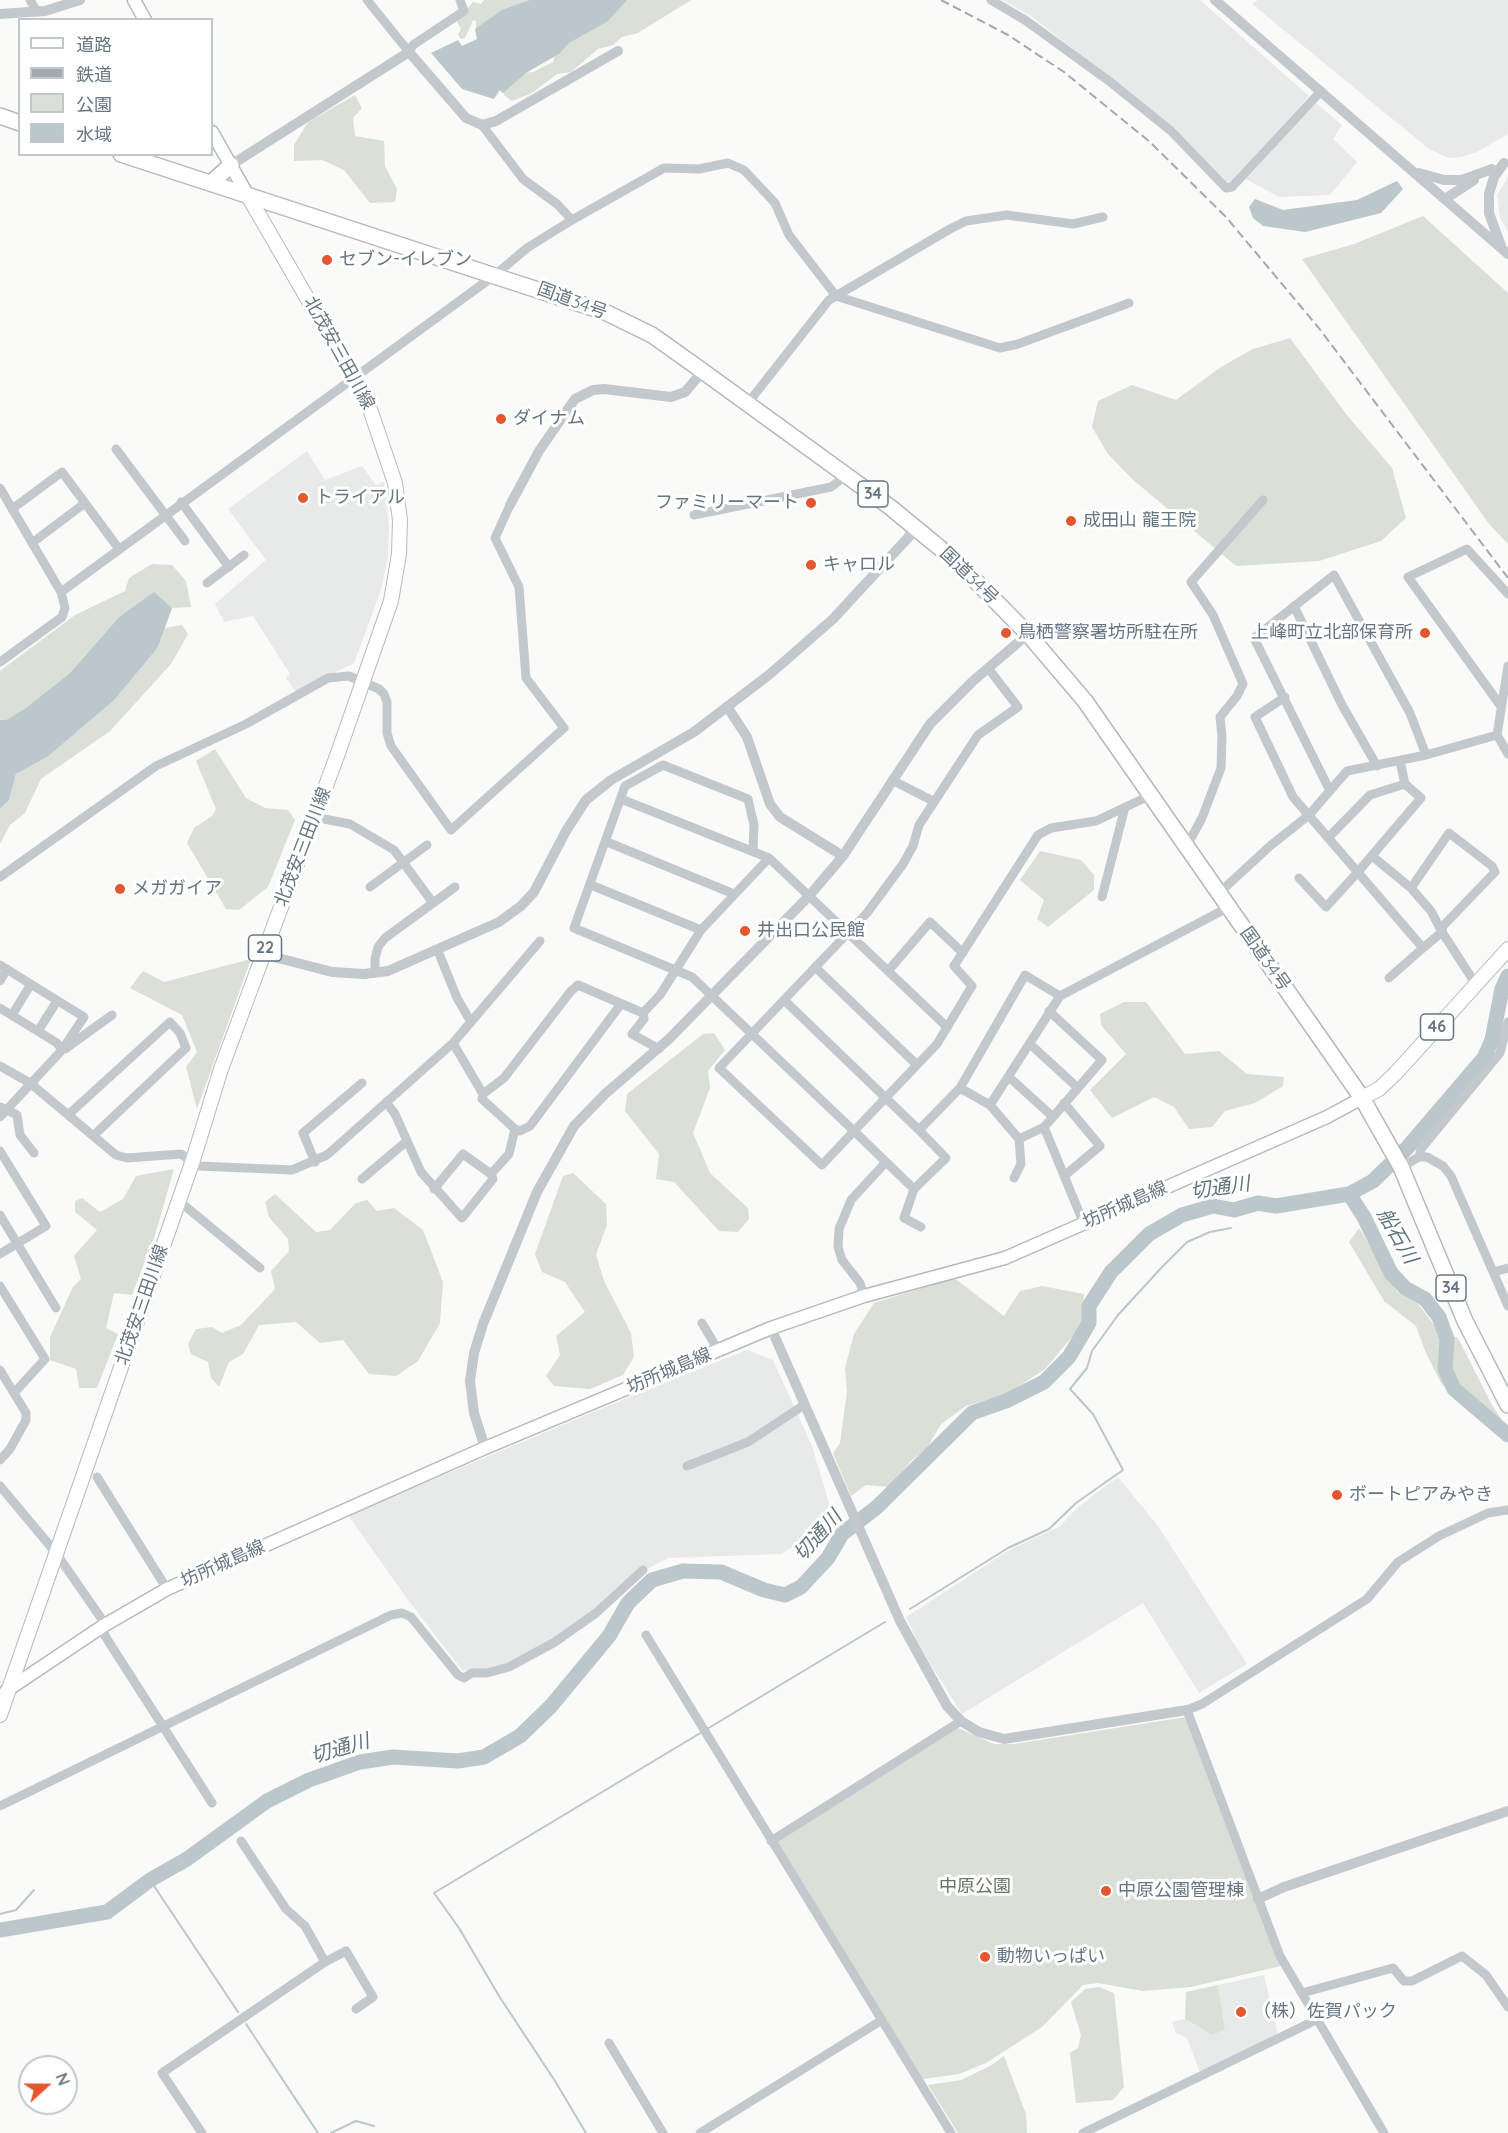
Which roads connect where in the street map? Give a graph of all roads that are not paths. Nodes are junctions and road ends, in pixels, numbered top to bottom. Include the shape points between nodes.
1 (30, 0) edge
2 (80, 0) edge
3 (134, 0) edge
4 (367, 0) edge
5 (460, 0) edge
6 (991, 0) edge
7 (1215, 0) edge
8 (0, 14) edge
9 (41, 14) edge
10 (144, 18) edge
11 (618, 51) dead end
12 (409, 52) junction
13 (1322, 91) junction
14 (0, 116) edge
15 (18, 122) edge
16 (482, 125) junction
17 (213, 134) edge
18 (127, 156) edge
19 (1506, 161) edge
20 (231, 165) junction
21 (1410, 168) junction
22 (1492, 169) junction
23 (211, 183) junction
24 (248, 196) junction
25 (1445, 199) junction
26 (1103, 217) dead end
27 (572, 220) junction
28 (1505, 252) edge
29 (495, 274) junction
30 (836, 296) junction
31 (1129, 303) dead end
32 (703, 371) junction
33 (354, 375) junction
34 (748, 403) junction
35 (116, 449) dead end
36 (847, 475) junction
37 (0, 488) edge
38 (1263, 501) dead end
39 (181, 502) junction
40 (85, 503) junction
41 (510, 505) joint
42 (12, 509) junction
43 (165, 515) junction
44 (694, 515) dead end
45 (917, 528) junction
46 (184, 542) dead end
47 (32, 543) junction
48 (119, 549) junction
49 (244, 555) dead end
50 (229, 567) junction
51 (207, 583) dead end
52 (61, 592) junction
53 (1508, 594) edge
54 (1294, 606) junction
55 (1028, 634) junction
56 (0, 662) edge
57 (1508, 666) edge
58 (988, 668) junction
59 (362, 683) junction
60 (1285, 697) junction
61 (1500, 705) junction
62 (728, 708) junction
63 (1503, 719) edge
64 (1497, 735) junction
65 (1508, 754) edge
66 (1426, 755) junction
67 (1400, 761) junction
68 (1377, 766) junction
69 (892, 780) junction
70 (1405, 784) junction
71 (1329, 789) junction
72 (1151, 795) junction
73 (621, 799) junction
74 (933, 801) junction
75 (1125, 807) junction
76 (1309, 815) junction
77 (314, 817) junction
78 (1328, 838) junction
79 (607, 842) junction
80 (1184, 844) junction
81 (427, 845) dead end
82 (753, 850) junction
83 (843, 856) junction
84 (1372, 856) junction
85 (769, 858) junction
86 (403, 863) junction
87 (1357, 873) junction
88 (0, 877) edge
89 (1299, 878) dead end
90 (591, 885) junction
91 (370, 887) dead end
92 (455, 887) dead end
93 (1411, 888) junction
94 (1220, 893) junction
95 (734, 894) junction
96 (809, 896) junction
97 (1102, 897) dead end
98 (433, 903) junction
99 (1229, 907) junction
100 (701, 930) junction
101 (1442, 932) junction
102 (848, 933) junction
103 (540, 941) dead end
104 (1423, 948) junction
105 (438, 951) junction
106 (963, 953) junction
107 (263, 954) junction
108 (1506, 957) edge
109 (4, 967) edge
110 (815, 967) junction
111 (676, 969) junction
112 (888, 970) junction
113 (375, 973) junction
114 (1389, 978) dead end
115 (0, 981) edge
116 (1475, 983) junction
117 (31, 984) junction
118 (712, 995) junction
119 (1060, 996) junction
120 (57, 1000) junction
121 (784, 1000) junction
122 (621, 1004) junction
123 (0, 1008) edge
124 (1049, 1011) junction
125 (643, 1013) junction
126 (12, 1015) junction
127 (112, 1015) dead end
128 (471, 1022) junction
129 (1508, 1022) edge
130 (947, 1027) junction
131 (38, 1032) junction
132 (751, 1034) junction
133 (453, 1043) junction
134 (1030, 1044) junction
135 (659, 1049) junction
136 (62, 1050) junction
137 (917, 1065) junction
138 (0, 1066) edge
139 (1009, 1077) junction
140 (30, 1083) junction
141 (362, 1083) dead end
142 (960, 1088) junction
143 (1077, 1088) junction
144 (483, 1094) junction
145 (885, 1098) junction
146 (1362, 1098) junction
147 (386, 1102) junction
148 (1064, 1103) junction
149 (990, 1105) junction
150 (2, 1111) edge
151 (68, 1115) junction
152 (1053, 1117) junction
153 (1044, 1127) junction
154 (514, 1129) junction
155 (919, 1130) junction
156 (854, 1131) junction
157 (93, 1136) junction
158 (1019, 1139) junction
159 (407, 1140) junction
160 (0, 1151) edge
161 (34, 1153) dead end
162 (1419, 1157) junction
163 (193, 1160) junction
164 (315, 1162) junction
165 (886, 1162) junction
166 (1401, 1167) junction
167 (490, 1174) junction
168 (1064, 1176) junction
169 (1014, 1178) dead end
170 (362, 1179) dead end
171 (434, 1189) junction
172 (914, 1189) junction
173 (179, 1201) junction
174 (0, 1215) edge
175 (1084, 1224) junction
176 (921, 1227) dead end
177 (17, 1243) junction
178 (0, 1254) edge
179 (260, 1268) dead end
180 (1508, 1268) edge
181 (1493, 1272) junction
182 (0, 1286) edge
183 (864, 1296) junction
184 (1508, 1306) edge
185 (56, 1308) dead end
186 (702, 1323) dead end
187 (771, 1328) junction
188 (718, 1350) junction
189 (0, 1370) edge
190 (14, 1393) junction
191 (804, 1405) junction
192 (1508, 1406) edge
193 (485, 1448) junction
194 (0, 1458) edge
195 (687, 1466) dead end
196 (97, 1477) dead end
197 (0, 1486) edge
198 (1508, 1510) edge
199 (56, 1553) junction
200 (644, 1569) dead end
201 (167, 1589) junction
202 (103, 1626) junction
203 (646, 1635) dead end
204 (4, 1692) edge
205 (1187, 1710) junction
206 (0, 1715) edge
207 (961, 1721) junction
208 (161, 1726) junction
209 (212, 1803) dead end
210 (0, 1806) edge
211 (1508, 1811) edge
212 (241, 1841) dead end
213 (771, 1841) junction
214 (1258, 1899) junction
215 (326, 1962) junction
216 (1302, 1993) junction
217 (1508, 2007) edge
218 (356, 2009) dead end
219 (882, 2020) junction
220 (1317, 2020) junction
221 (609, 2043) dead end
222 (202, 2133) edge
223 (663, 2133) edge
224 (700, 2133) edge
225 (951, 2133) edge
226 (1083, 2133) edge
227 (1384, 2133) edge

1 - 9 street
2 - 9 street
3 - 10 main road
4 - 12 street
5 - 12 street via 464,11 413,45
6 - 13 street via 1109,81 1170,131 1226,188 1232,187
7 - 13 street
8 - 9 street
11 - 16 street via 496,121
12 - 16 street via 466,118
12 - 20 street
13 - 21 street
14 - 15 highway
16 - 27 street via 523,179
17 - 20 main road
18 - 23 highway, 国道34号 / 34
19 - 22 street
19 - 28 street via 1494,177 1489,194 1489,213
20 - 23 highway
20 - 24 main road
21 - 22 street via 1444,180 1462,180
21 - 25 street
22 - 25 street
23 - 24 highway, 国道34号 / 34
24 - 29 highway, 国道34号 / 34
24 - 33 main road, 北茂安三田川線 / 22
25 - 28 street
26 - 30 street via 1073,224 1006,215 966,221
27 - 29 street
27 - 30 street via 664,168 699,170 728,163 736,165 775,203 789,235
29 - 32 highway, 国道34号 / 34 via 605,312 652,335
29 - 33 street
30 - 31 street via 1000,348
30 - 34 street via 823,306
32 - 34 highway, 国道34号 / 34
32 - 41 street via 685,392 671,397 604,389 575,399 539,451
33 - 39 street
33 - 59 main road, 北茂安三田川線 / 22 via 382,440 395,483 400,520 391,601
34 - 36 highway, 国道34号 / 34
35 - 43 street
36 - 44 street via 831,487
36 - 45 highway, 国道34号 / 34
37 - 42 street
38 - 80 street via 1191,582 1213,615 1243,684 1220,717 1221,768 1202,818
39 - 43 street
39 - 50 street
40 - 42 street via 62,472
40 - 47 street
40 - 48 street
41 - 59 street via 495,538 519,587 526,678 564,728 451,830 391,746 384,694
42 - 47 street
43 - 46 street
43 - 48 street
45 - 55 highway, 国道34号 / 34 via 957,562
45 - 62 street via 833,619
47 - 52 street
48 - 52 street
49 - 50 street
50 - 51 street
52 - 56 street via 65,608 62,617
53 - 61 street via 1467,549 1408,577
54 - 60 street via 1254,638
54 - 66 street via 1334,575 1410,713
54 - 68 street
55 - 58 street
55 - 72 highway, 国道34号 / 34 via 1085,701
57 - 61 street
58 - 69 street via 930,724
58 - 74 street via 1018,707 978,735
59 - 77 main road, 北茂安三田川線 / 22
59 - 88 street via 349,676 328,678 246,724 156,766
60 - 71 street
60 - 76 street via 1255,717 1293,797
61 - 63 street
62 - 83 street via 747,736 770,804 780,817
62 - 105 street via 597,790 577,811 543,879 521,906 499,922
63 - 64 street
64 - 65 street
64 - 66 street
66 - 67 street
67 - 68 street
67 - 70 street
68 - 71 street via 1347,771
69 - 74 street
69 - 83 street
70 - 78 street via 1370,795
70 - 84 street via 1421,798
71 - 76 street
72 - 75 street
72 - 80 highway, 国道34号 / 34
73 - 79 street
73 - 82 street
73 - 82 street via 625,786 663,765 748,799 754,825
74 - 102 street via 903,864
75 - 97 street
75 - 106 street via 1096,821 1051,828 1038,835
76 - 78 street
76 - 94 street
77 - 86 street via 350,824 394,850
77 - 107 main road, 北茂安三田川線 / 22
78 - 87 street
79 - 90 street
79 - 95 street
80 - 94 highway, 国道34号 / 34
81 - 86 street
82 - 85 street
83 - 96 street
84 - 87 street
84 - 93 street
85 - 95 street
85 - 96 street
86 - 91 street
86 - 98 street
87 - 89 street via 1326,907
87 - 104 street
90 - 100 street
90 - 111 street via 574,928
92 - 98 street
93 - 101 street via 1431,911
93 - 101 street via 1449,833 1492,866 1495,872 1443,926
94 - 99 highway, 国道34号 / 34
95 - 100 street
96 - 102 street
96 - 118 street
98 - 113 street via 385,938 375,959
99 - 119 street
99 - 146 highway, 国道34号 / 34
100 - 111 street
101 - 104 street
101 - 116 street
102 - 110 street
102 - 112 street
103 - 128 street
104 - 114 street
105 - 113 street
105 - 128 street
106 - 112 street via 930,922
106 - 130 street via 954,966 972,986
107 - 113 street via 332,972
107 - 163 main road, 北茂安三田川線 / 22
108 - 116 main road, 46
109 - 115 street
109 - 117 street
110 - 121 street
110 - 137 street
111 - 118 street
111 - 125 street
112 - 130 street
116 - 146 main road, 46 via 1395,1074
117 - 120 street
117 - 126 street
118 - 132 street
118 - 135 street
119 - 124 street
119 - 142 street via 1025,975
120 - 131 street
120 - 136 street via 84,1017
121 - 132 street
121 - 145 street
122 - 125 street
122 - 144 street via 578,985 504,1078
122 - 154 street via 530,1126 520,1131
123 - 126 street
124 - 134 street
124 - 143 street via 1102,1060
125 - 135 street via 644,1019 632,1034
126 - 131 street
127 - 136 street
128 - 133 street
129 - 162 street via 1500,1053 1421,1149
130 - 137 street
131 - 136 street
132 - 156 street
132 - 156 street via 720,1068 822,1165
133 - 144 street
133 - 147 street
134 - 139 street
134 - 143 street
135 - 193 street via 574,1126 537,1192 474,1353 470,1381 474,1413
136 - 140 street
137 - 145 street
138 - 140 street
139 - 149 street
139 - 152 street
140 - 150 street
140 - 151 street
141 - 164 street via 303,1133
142 - 149 street
142 - 155 street
143 - 148 street
144 - 154 street via 482,1099
145 - 155 street
145 - 156 street
146 - 166 highway, 国道34号 / 34
146 - 175 main road, 坊所城島線
147 - 159 street
147 - 164 street
148 - 152 street
148 - 168 street via 1100,1146
149 - 158 street
150 - 161 street via 17,1115 20,1135
151 - 157 street
151 - 157 street via 170,1022 186,1048
152 - 153 street
153 - 158 street
153 - 168 street
154 - 167 street via 509,1154
155 - 172 street via 946,1158
156 - 165 street
157 - 163 street via 116,1155 127,1158 181,1154
158 - 169 street via 1021,1164
159 - 170 street
159 - 171 street via 421,1172
160 - 177 street via 46,1226
162 - 166 street
162 - 181 street via 1443,1166 1458,1187
163 - 164 street via 198,1166 292,1170
163 - 173 main road, 北茂安三田川線 / 22
165 - 172 street
165 - 183 street via 851,1200 839,1229 842,1260
166 - 192 highway, 国道34号 / 34 via 1465,1321
167 - 171 street via 463,1154
167 - 171 street via 493,1179 462,1218
168 - 175 street
172 - 176 street via 904,1218
173 - 179 street
173 - 199 main road, 北茂安三田川線 / 22
174 - 177 street
175 - 183 main road, 坊所城島線 via 1005,1258
177 - 178 street
177 - 185 street
180 - 181 street
181 - 184 street
182 - 190 street via 45,1359
183 - 187 main road, 坊所城島線
186 - 188 street
187 - 188 main road, 坊所城島線
187 - 191 street
188 - 193 main road, 坊所城島線
189 - 190 street
190 - 194 street via 26,1420
191 - 195 street via 748,1442
191 - 207 street via 900,1621 947,1706
193 - 201 main road, 坊所城島線
196 - 201 street
197 - 199 street
198 - 205 street via 1488,1513 1438,1536 1398,1562 1367,1599
199 - 202 street
199 - 204 main road, 北茂安三田川線 / 22
200 - 208 street via 596,1613 555,1642 509,1667 464,1678 458,1675 411,1617 402,1613
201 - 202 main road, 坊所城島線
202 - 204 main road, 坊所城島線
202 - 208 street via 105,1636
203 - 213 street
204 - 206 main road, 北茂安三田川線 / 22
205 - 207 street via 1004,1739 979,1732
205 - 214 street
207 - 213 street
208 - 209 street
208 - 210 street
211 - 214 street
212 - 215 street via 286,1909 305,1926
213 - 219 street
214 - 216 street via 1280,1956
215 - 218 street via 346,1951 373,1997
215 - 222 street via 162,2073
216 - 217 street via 1394,1968 1404,1980 1412,1981 1462,1956 1486,1975
216 - 220 street
219 - 224 street
219 - 225 street
220 - 226 street
220 - 227 street
221 - 223 street

